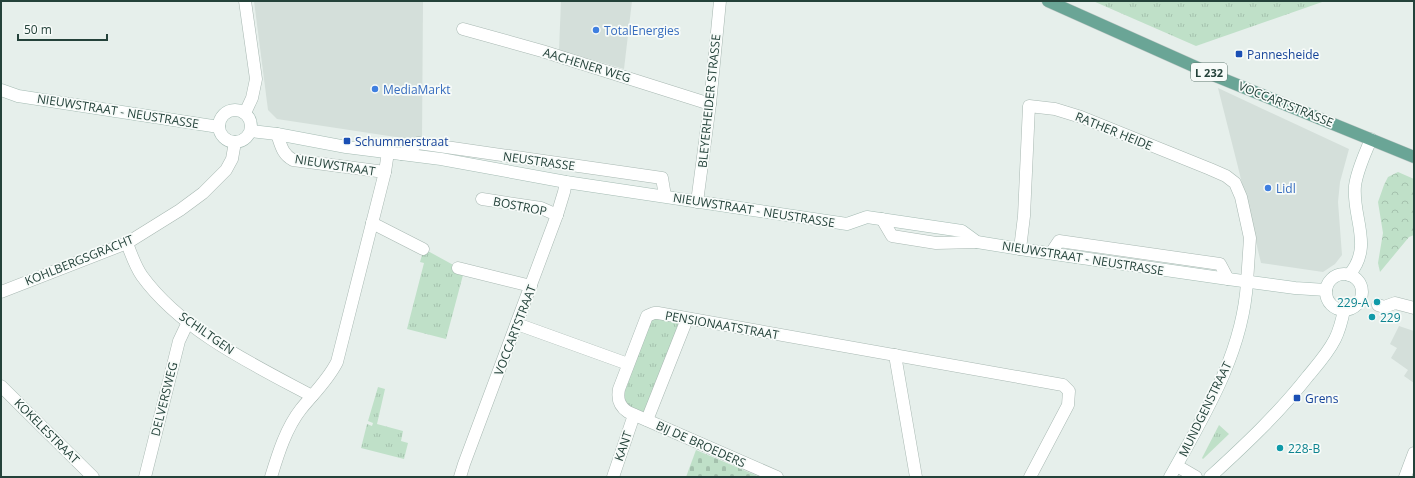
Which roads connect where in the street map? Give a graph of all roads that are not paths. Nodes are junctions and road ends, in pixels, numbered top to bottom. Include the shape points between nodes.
1 (246, 1) edge
2 (720, 1) edge
3 (1048, 1) edge
4 (463, 30) dead end
5 (1, 90) edge
6 (18, 96) junction
7 (1, 98) edge
8 (710, 104) junction
9 (245, 113) junction
10 (218, 127) junction
11 (251, 131) junction
12 (277, 134) junction
13 (1371, 139) junction
14 (235, 142) junction
15 (388, 152) junction
16 (402, 154) junction
17 (1414, 157) edge
18 (385, 172) junction
19 (566, 182) junction
20 (665, 196) junction
21 (482, 199) dead end
22 (697, 202) junction
23 (557, 215) junction
24 (372, 223) junction
25 (126, 243) junction
26 (423, 249) dead end
27 (1020, 249) junction
28 (458, 268) dead end
29 (1349, 275) junction
30 (1247, 282) junction
31 (531, 286) junction
32 (1326, 290) junction
33 (1, 292) edge
34 (1378, 305) dead end
35 (1414, 308) edge
36 (1344, 310) junction
37 (687, 319) junction
38 (188, 322) junction
39 (517, 324) junction
40 (895, 355) junction
41 (628, 364) junction
42 (1, 386) edge
43 (312, 396) junction
44 (634, 415) junction
45 (647, 420) junction
46 (1414, 453) edge
47 (1177, 466) junction
48 (93, 477) edge
49 (145, 477) edge
50 (271, 477) edge
51 (460, 477) edge
52 (613, 477) edge
53 (777, 477) edge
54 (916, 477) edge
55 (1030, 477) edge
56 (1170, 477) edge
57 (1196, 477) edge
58 (1210, 477) edge
59 (1405, 477) edge

1 - 9 street via 256,79 252,98
2 - 8 street, BLEYERHEIDER STRASSE
3 - 13 main road, VOCCARTSTRASSE / L 232 via 1211,74
4 - 8 street, AACHENER WEG via 542,51
5 - 6 street
6 - 7 street
6 - 10 street, NIEUWSTRAAT - NEUSTRASSE
8 - 22 street, BLEYERHEIDER STRASSE
9 - 10 street via 229,111 221,117
9 - 11 street via 250,118
10 - 14 street via 224,138
11 - 12 street, NIEUWSTRAAT - NEUSTRASSE
11 - 14 street via 245,139
12 - 15 street, NIEUWSTRAAT - NEUSTRASSE
12 - 18 street, NIEUWSTRAAT via 284,152 293,160
13 - 17 main road, VOCCARTSTRASSE / L 232
13 - 29 street via 1359,168 1355,187 1362,247 1356,266
14 - 25 street, KOHLBERGSGRACHT via 232,159 215,182 180,210
15 - 16 street, NIEUWSTRAAT - NEUSTRASSE
15 - 18 street
16 - 19 street, NIEUWSTRAAT - NEUSTRASSE
16 - 20 street, NEUSTRASSE via 418,143 662,178
18 - 24 street
19 - 20 street, NIEUWSTRAAT - NEUSTRASSE
19 - 23 street, VOCCARTSTRAAT
20 - 22 street, NIEUWSTRAAT - NEUSTRASSE
21 - 23 street, BOSTROP via 541,208
22 - 27 street, NIEUWSTRAAT - NEUSTRASSE via 847,224 867,217 882,219 962,231 977,242
23 - 31 street, VOCCARTSTRAAT
24 - 26 street
24 - 43 street via 337,362 331,374
25 - 33 street, KOHLBERGSGRACHT
25 - 38 street, SCHILTGEN via 142,275
27 - 30 street, NIEUWSTRAAT - NEUSTRASSE
27 - 30 street, RATHER HEIDE via 1029,106 1055,109 1081,117 1226,176 1235,183 1241,197 1250,238
28 - 31 street
29 - 32 street via 1334,277
29 - 36 street via 1359,283 1362,294 1355,306
30 - 32 street, NIEUWSTRAAT - NEUSTRASSE
30 - 47 street, MUNDGENSTRAAT via 1244,315 1229,363
31 - 39 street, VOCCARTSTRAAT
32 - 36 street via 1331,305
34 - 35 street via 1384,307 1396,303
36 - 58 street via 1335,339 1308,378 1267,424
37 - 40 street, PENSIONAATSTRAAT
37 - 41 street, PENSIONAATSTRAAT via 654,313 647,316
37 - 45 street, BIJ DE BROEDERS
38 - 43 street, SCHILTGEN via 218,344
38 - 49 street, DELVERSWEG via 179,341
39 - 41 street
39 - 51 street, VOCCARTSTRAAT
40 - 54 street
40 - 55 street, PENSIONAATSTRAAT via 1063,385 1069,390 1068,405
41 - 44 street, BIJ DE BROEDERS via 618,396 622,408
42 - 48 street, KOKELESTRAAT
43 - 50 street via 300,410 287,434
44 - 45 street, BIJ DE BROEDERS
44 - 52 street, KANT
45 - 53 street, BIJ DE BROEDERS
46 - 59 street
47 - 56 street, MUNDGENSTRAAT
47 - 57 street, MUNDGENSTRAAT

